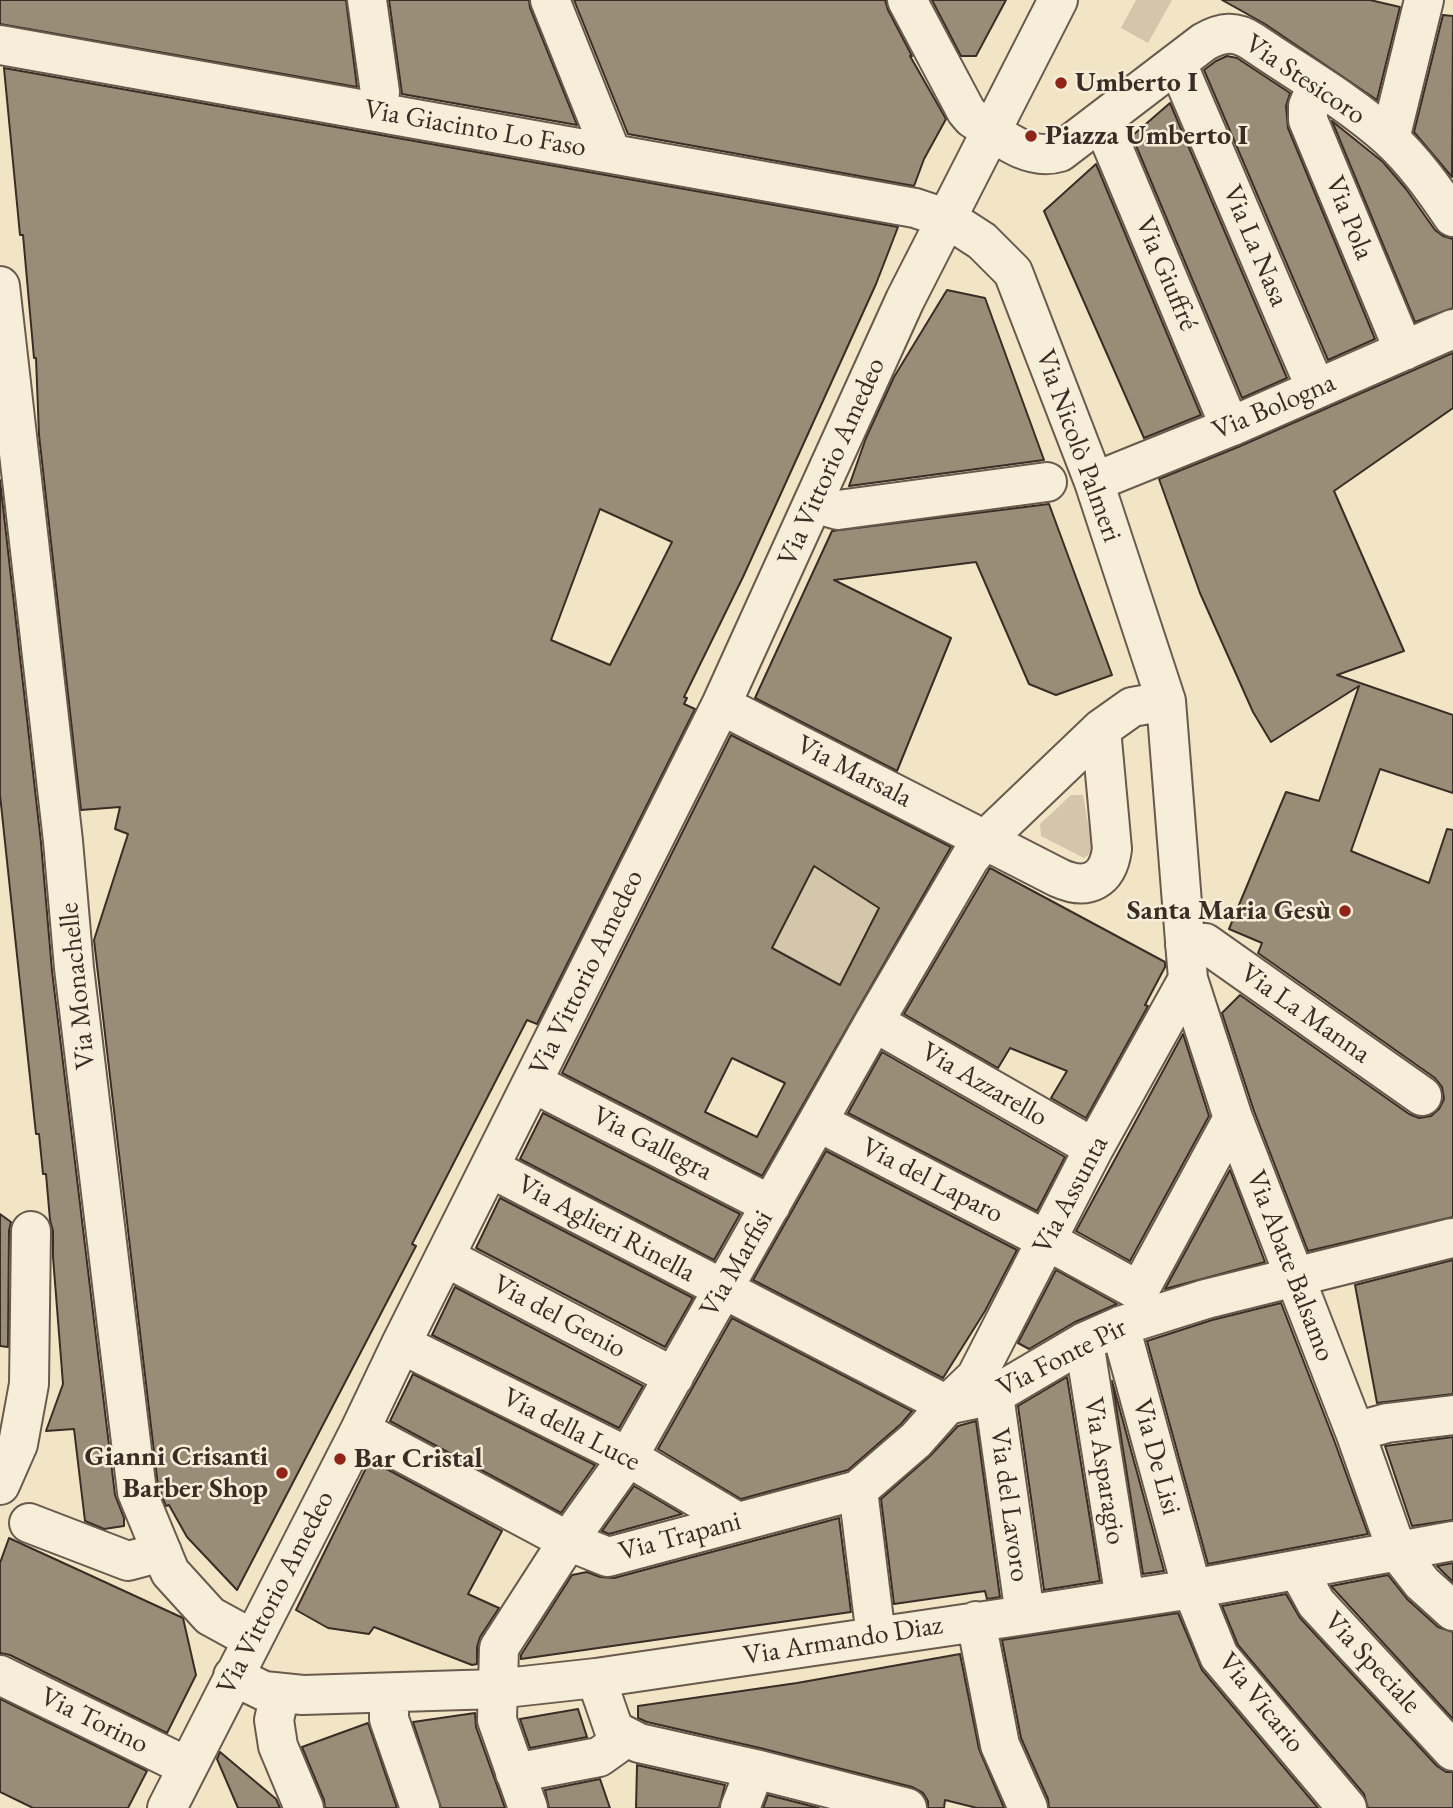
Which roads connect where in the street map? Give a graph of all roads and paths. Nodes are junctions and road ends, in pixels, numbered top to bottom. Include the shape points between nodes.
1 (367, 0) edge
2 (550, 0) edge
3 (907, 0) edge
4 (1058, 0) edge
5 (1424, 0) edge
6 (0, 45) edge
7 (1175, 64) junction
8 (1317, 85) junction
9 (377, 113) junction
10 (1099, 122) junction
11 (992, 131) junction
12 (1390, 139) junction
13 (611, 152) junction
14 (1453, 217) edge
15 (948, 219) junction
16 (0, 286) edge
17 (1453, 329) edge
18 (1404, 351) junction
19 (1316, 389) junction
20 (1230, 427) junction
21 (1047, 482) dead end
22 (1094, 482) junction
23 (813, 503) junction
24 (1166, 701) junction
25 (721, 705) junction
26 (1101, 729) junction
27 (986, 839) junction
28 (1187, 962) junction
29 (874, 1022) junction
30 (533, 1083) junction
31 (1422, 1096) dead end
32 (1233, 1118) junction
33 (818, 1122) junction
34 (1094, 1149) junction
35 (490, 1168) junction
36 (771, 1205) junction
37 (31, 1231) dead end
38 (1452, 1238) edge
39 (1046, 1240) junction
40 (445, 1257) junction
41 (1295, 1278) junction
42 (722, 1290) junction
43 (1120, 1326) junction
44 (1084, 1342) junction
45 (401, 1344) junction
46 (674, 1377) junction
47 (993, 1395) junction
48 (947, 1405) junction
49 (1453, 1415) edge
50 (360, 1430) junction
51 (1355, 1432) junction
52 (628, 1457) junction
53 (0, 1485) edge
54 (858, 1490) junction
55 (738, 1522) junction
56 (29, 1523) dead end
57 (568, 1541) junction
58 (1453, 1541) edge
59 (1397, 1551) junction
60 (162, 1552) junction
61 (1298, 1570) junction
62 (1192, 1588) junction
63 (1125, 1599) junction
64 (1453, 1611) edge
65 (1025, 1615) junction
66 (976, 1621) junction
67 (876, 1637) junction
68 (252, 1639) junction
69 (0, 1675) edge
70 (233, 1676) junction
71 (596, 1678) junction
72 (496, 1689) junction
73 (389, 1692) junction
74 (280, 1693) junction
75 (627, 1737) junction
76 (1453, 1751) edge
77 (188, 1767) junction
78 (755, 1769) junction
79 (521, 1791) edge
80 (167, 1808) edge
81 (304, 1808) edge
82 (420, 1808) edge
83 (740, 1808) edge
84 (907, 1808) edge
85 (1028, 1808) edge
86 (1347, 1808) edge

1 - 9 street via 380,92
2 - 13 street
3 - 11 street via 966,111
4 - 11 street, Via Vittorio Amedeo
5 - 12 street
6 - 9 street, Via Giacinto Lo Faso
7 - 8 street, Via Stesicoro via 1216,35 1231,33 1242,35
7 - 10 street, Via Stesicoro
7 - 19 street, Via La Nasa
8 - 12 street, Via Stesicoro
8 - 18 street, Via Pola via 1308,120
9 - 13 street, Via Giacinto Lo Faso
10 - 11 street, Via Stesicoro via 1050,155 1027,151
10 - 20 street, Via Giuffré
11 - 15 street, Via Vittorio Amedeo
12 - 14 street, Via Stesicoro
13 - 15 street, Via Giacinto Lo Faso via 915,208
15 - 22 street, Via Nicolò Palmeri via 982,241 1013,272
15 - 23 street, Via Vittorio Amedeo via 905,300
16 - 60 street, Via Monachelle via 137,1492
17 - 18 street, Via Bologna
18 - 19 street, Via Bologna
19 - 20 street, Via Bologna
20 - 22 street, Via Bologna
21 - 23 street via 838,510
22 - 24 street, Via Nicolò Palmeri
23 - 25 street, Via Vittorio Amedeo
24 - 26 street, Via Marfisi via 1132,707
24 - 28 street, Via Nicolò Palmeri
25 - 27 street, Via Marsala
25 - 30 street, Via Vittorio Amedeo
26 - 27 street, Via Marfisi
26 - 27 street, Via Marsala via 1112,849 1107,870 1100,877 1070,883
27 - 29 street, Via Marfisi via 970,858
28 - 31 street, Via La Manna via 1205,943
28 - 32 street, Via Abate Balsamo
28 - 34 street, Via Assunta
29 - 33 street, Via Marfisi
29 - 34 street, Via Azzarello
30 - 35 street, Via Vittorio Amedeo
30 - 36 street, Via Gallegra
32 - 39 street, Via del Laparo via 1139,1291
32 - 41 street, Via Abate Balsamo
33 - 36 street, Via Marfisi
33 - 39 street, Via del Laparo
34 - 39 street, Via Assunta
35 - 40 street, Via Vittorio Amedeo
35 - 42 street, Via Aglieri Rinella
36 - 42 street, Via Marfisi
37 - 53 street via 29,1384 18,1444
38 - 41 street, Via Fonte Pir
39 - 48 street, Via Assunta via 976,1377
40 - 45 street, Via Vittorio Amedeo
40 - 46 street, Via del Genio
41 - 43 street, Via Fonte Pir
41 - 51 street, Via Abate Balsamo
42 - 46 street, Via Marfisi
42 - 48 street, Via Aglieri Rinella
43 - 44 street, Via Fonte Pir
43 - 62 street, Via De Lisi
44 - 47 street, Via Fonte Pir
44 - 63 street, Via Asparagio
45 - 50 street, Via Vittorio Amedeo
45 - 52 street, Via della Luce
46 - 52 street, Via Marfisi
47 - 48 street, Via Fonte Pir
47 - 65 street, Via del Lavoro
48 - 54 street via 916,1440
49 - 51 street
50 - 57 street, Via Trapani
50 - 68 street, Via Vittorio Amedeo
51 - 59 street, Via Abate Balsamo
52 - 55 street, Via della Luce
52 - 57 street, Via Marfisi
54 - 55 street, Via Trapani
54 - 67 street
55 - 57 street, Via Trapani via 608,1557
56 - 60 street via 128,1561
57 - 72 street, Via Marfisi via 499,1648
58 - 59 street, Via Armando Diaz
59 - 61 street, Via Armando Diaz
59 - 64 street, Via Abate Balsamo via 1422,1583
60 - 68 street, Via Monachelle via 170,1572 210,1616
61 - 62 street, Via Armando Diaz
61 - 76 street, Via Speciale via 1316,1603
62 - 63 street, Via Armando Diaz
62 - 86 street, Via Vicario via 1219,1656
63 - 65 street, Via Armando Diaz
65 - 66 street, Via Armando Diaz
66 - 67 street, Via Armando Diaz
66 - 85 street via 1000,1745
67 - 71 street, Via Armando Diaz
68 - 70 street, Via Vittorio Amedeo
69 - 77 street, Via Torino
70 - 74 street, Via Armando Diaz via 264,1691
70 - 77 street, Via Vittorio Amedeo
71 - 72 street, Via Armando Diaz
71 - 75 street via 614,1730
72 - 73 street, Via Armando Diaz
72 - 79 street, Via Marfisi via 497,1720
73 - 74 street, Via Armando Diaz
73 - 82 street via 388,1719
74 - 81 street via 274,1720 278,1746
75 - 78 street
75 - 79 street via 599,1757
77 - 80 street, Via Vittorio Amedeo
78 - 83 street
78 - 84 street

